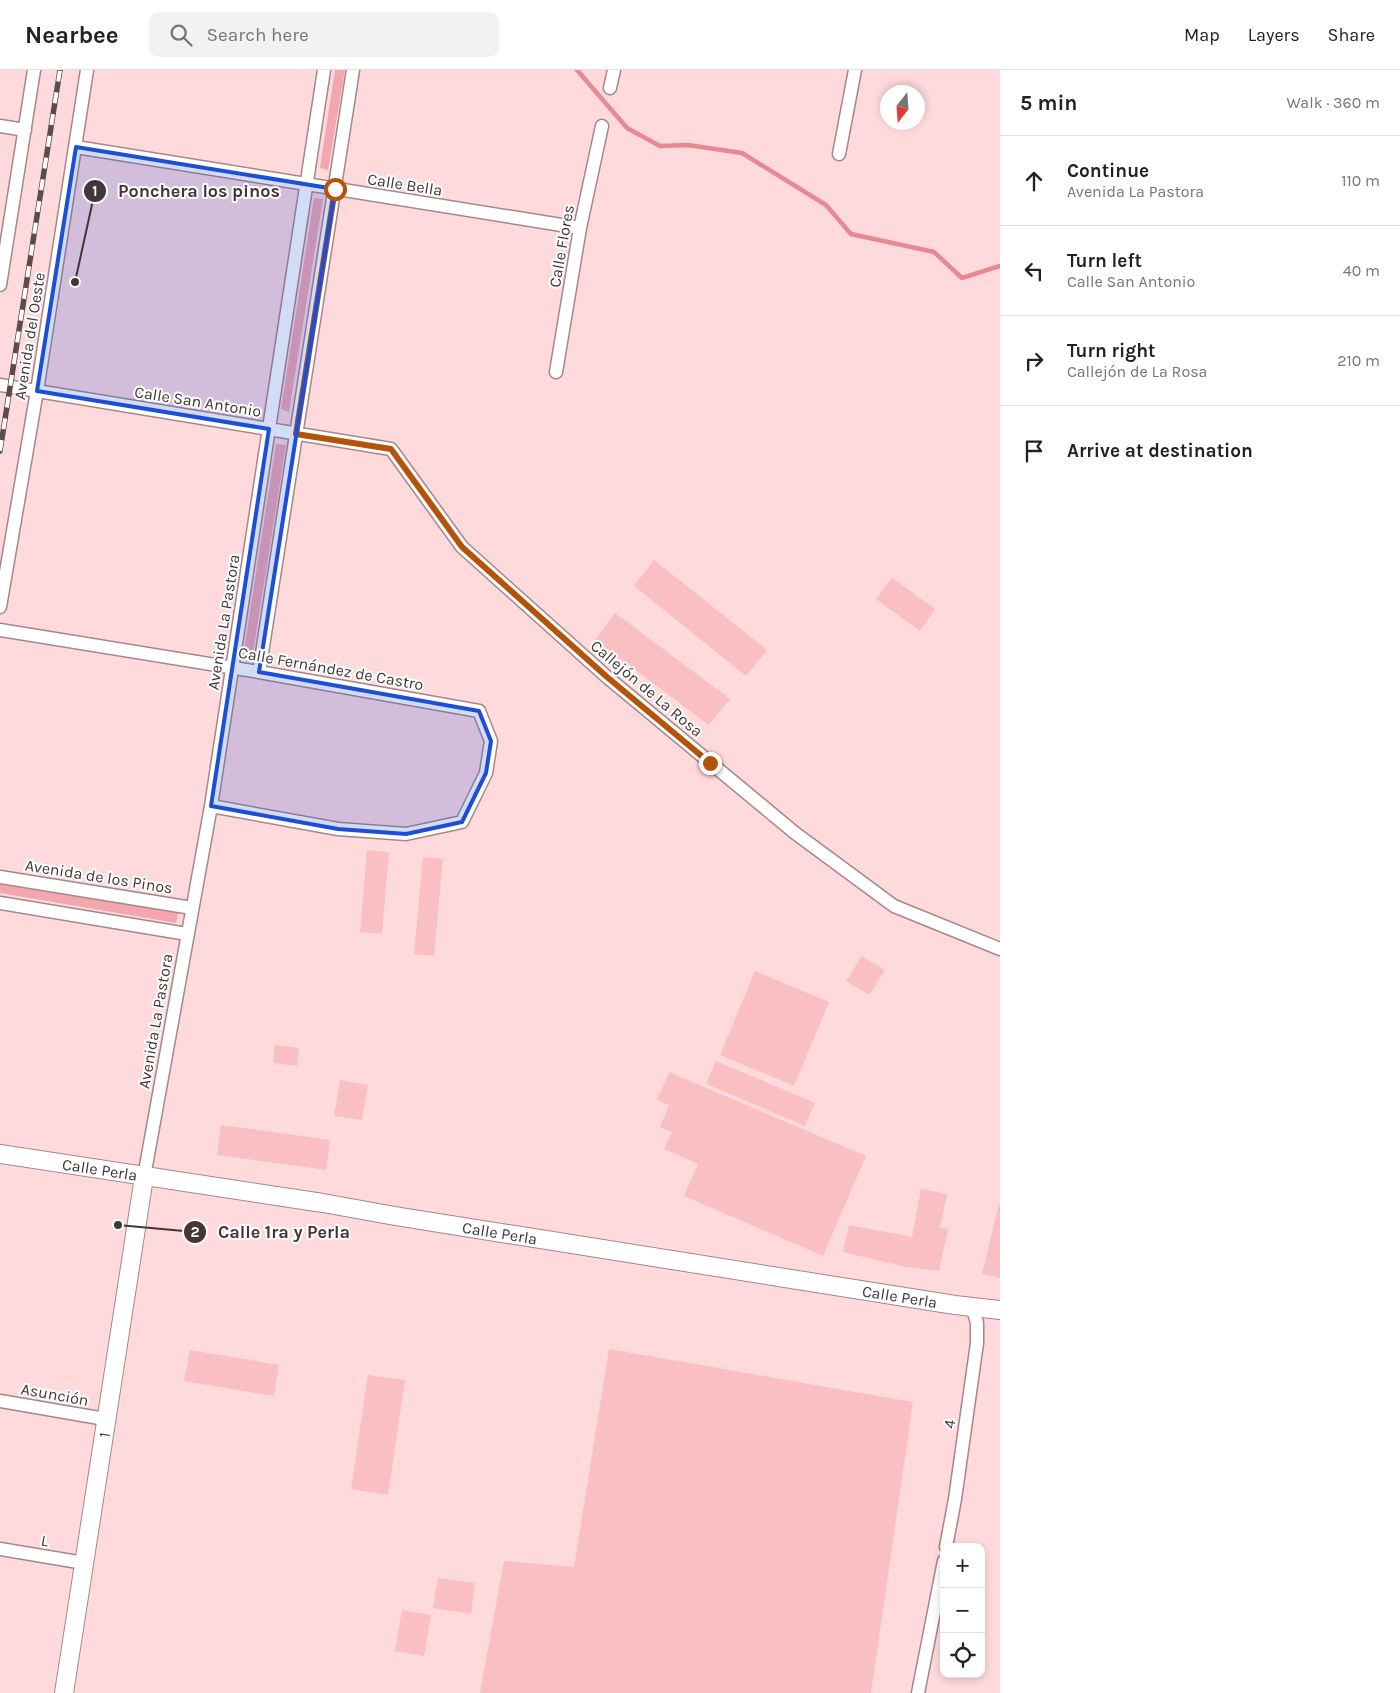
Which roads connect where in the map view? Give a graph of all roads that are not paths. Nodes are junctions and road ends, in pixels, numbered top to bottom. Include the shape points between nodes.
1 (34, 70) edge
2 (87, 70) edge
3 (324, 70) edge
4 (353, 70) edge
5 (614, 70) edge
6 (855, 70) edge
7 (610, 88) dead end
8 (0, 126) edge
9 (602, 126) dead end
10 (25, 130) junction
11 (76, 147) junction
12 (839, 154) dead end
13 (306, 185) junction
14 (335, 189) junction
15 (580, 228) junction
16 (0, 285) edge
17 (556, 372) dead end
18 (0, 385) edge
19 (37, 391) junction
20 (269, 429) junction
21 (296, 434) junction
22 (391, 449) joint
23 (0, 607) edge
24 (0, 630) edge
25 (232, 667) junction
26 (258, 672) junction
27 (211, 806) junction
28 (0, 877) edge
29 (0, 903) edge
30 (192, 908) junction
31 (187, 934) junction
32 (1000, 949) edge
33 (0, 1154) edge
34 (144, 1177) junction
35 (972, 1306) junction
36 (1000, 1310) edge
37 (0, 1401) edge
38 (105, 1419) junction
39 (947, 1543) edge
40 (0, 1549) edge
41 (84, 1563) junction
42 (940, 1581) edge
43 (64, 1693) edge
44 (918, 1693) edge

1 - 10 street
2 - 11 street, Avenida del Oeste
3 - 13 street, Avenida La Pastora
4 - 14 street
5 - 7 street
6 - 12 street
8 - 10 street
9 - 15 street, Calle Flores
10 - 16 street
11 - 13 street, Calle Bella
11 - 19 street, Avenida del Oeste
13 - 14 street, Calle Bella
13 - 20 street, Avenida La Pastora
14 - 15 street, Calle Bella
14 - 21 street
15 - 17 street, Calle Flores
18 - 19 street, Calle San Antonio
19 - 20 street, Calle San Antonio
19 - 23 street, Avenida del Oeste
20 - 21 street, Calle San Antonio
20 - 25 street, Avenida La Pastora
21 - 22 street, Calle San Antonio
21 - 26 street
22 - 32 street, Callejón de La Rosa via 462,547 607,677 795,833 894,906
24 - 25 street, Calle Fernández de Castro
25 - 26 street, Calle Fernández de Castro
25 - 27 street, Avenida La Pastora
26 - 27 street, Calle Fernández de Castro via 480,711 491,741 486,772 462,822 406,834 347,830
27 - 30 street, Avenida La Pastora
28 - 30 street, Avenida de los Pinos
29 - 31 street
30 - 31 street, Avenida La Pastora
31 - 34 street, Avenida La Pastora
33 - 34 main road, Calle Perla
34 - 35 main road, Calle Perla
34 - 38 main road, 1
35 - 36 main road, Calle Perla
35 - 39 street, 4 via 977,1323 977,1343
37 - 38 street, Asunción
38 - 41 main road, 1
40 - 41 street, L
41 - 43 main road, 1
42 - 44 street

